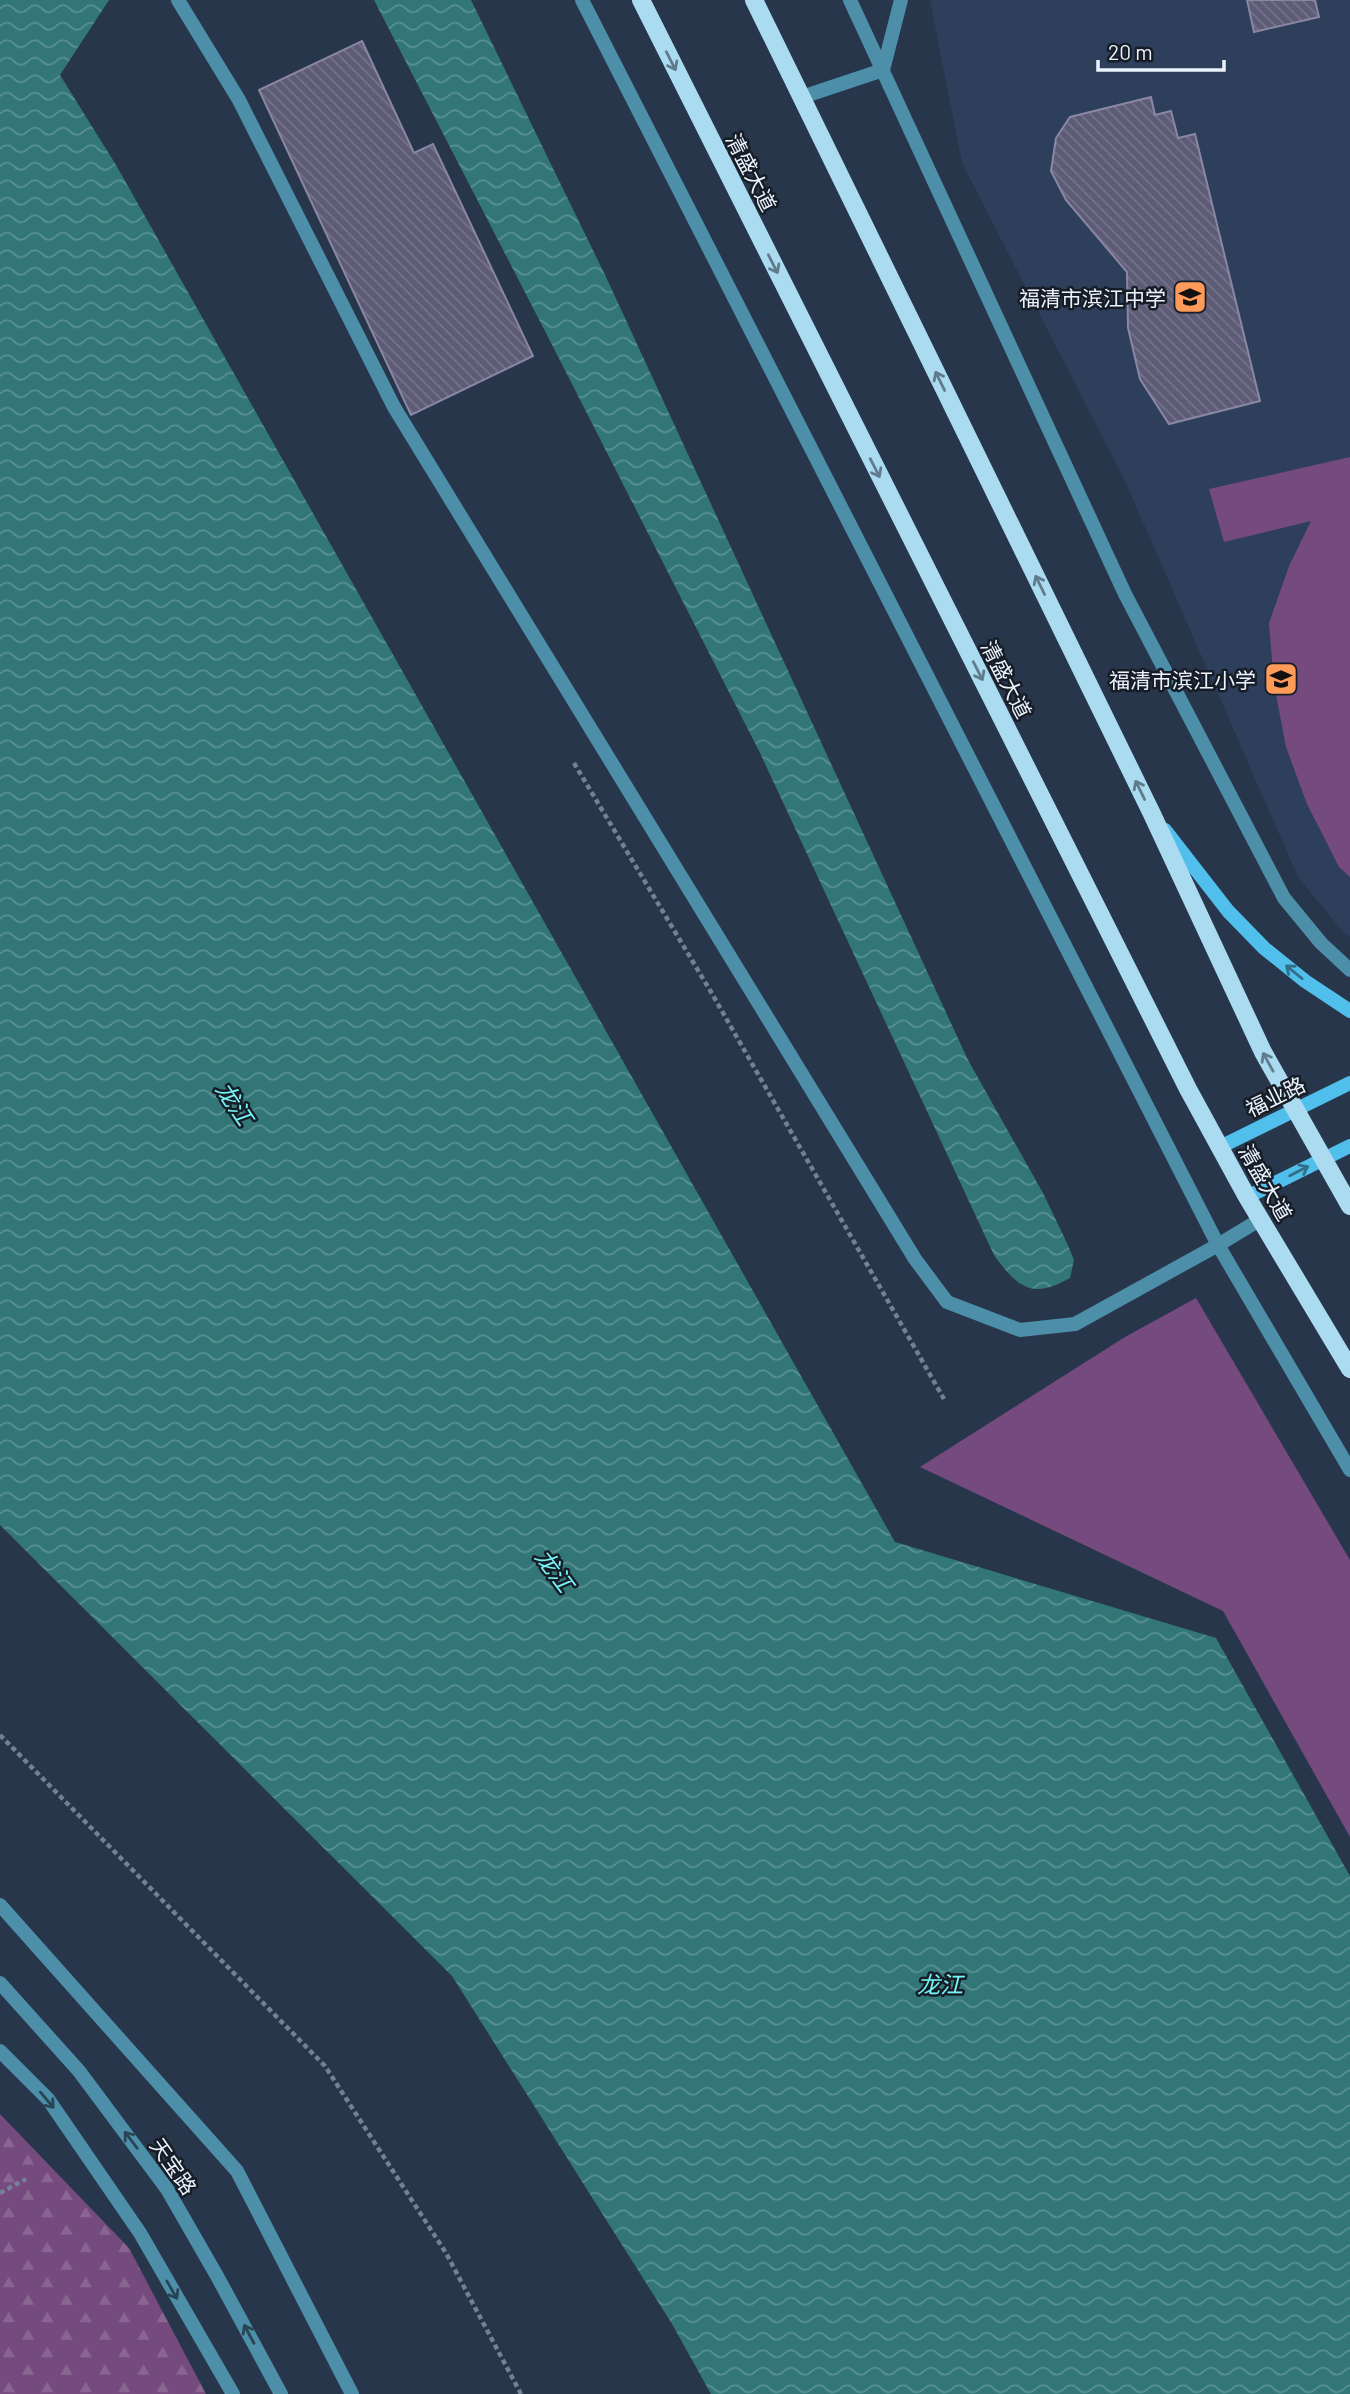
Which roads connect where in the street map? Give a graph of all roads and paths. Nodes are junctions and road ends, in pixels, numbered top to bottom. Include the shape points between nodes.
1 (178, 0) edge
2 (582, 0) edge
3 (640, 0) edge
4 (754, 0) edge
5 (850, 0) edge
6 (901, 0) edge
7 (883, 70) junction
8 (802, 97) junction
9 (1152, 814) junction
10 (1350, 970) edge
11 (1350, 1011) edge
12 (1350, 1083) edge
13 (1295, 1109) junction
14 (1350, 1146) edge
15 (1220, 1147) junction
16 (1323, 1159) junction
17 (1247, 1197) junction
18 (1350, 1206) edge
19 (1261, 1219) junction
20 (1218, 1245) junction
21 (1350, 1368) edge
22 (1350, 1471) edge
23 (0, 1735) edge
24 (0, 1905) edge
25 (0, 1983) edge
26 (0, 2051) edge
27 (26, 2179) dead end
28 (0, 2193) edge
29 (233, 2394) edge
30 (281, 2394) edge
31 (352, 2394) edge
32 (521, 2394) edge

1 - 20 street via 239,100 394,407 908,1247 947,1302 1020,1330 1075,1324
2 - 20 street
3 -> 15 main road, 清盛大道
4 - 8 main road
5 - 7 street
6 - 7 street
7 - 8 street
7 - 10 street via 1137,618 1284,898
9 -> 8 main road
11 -> 9 street via 1265,948 1228,911
13 -> 9 main road via 1263,1052
12 - 13 street, 福业路
13 - 15 street, 福业路
13 - 16 main road
14 - 16 street
15 - 17 main road, 清盛大道
17 -> 16 street
16 - 18 main road
17 - 19 main road, 清盛大道
19 - 20 street
19 - 21 main road, 清盛大道
20 - 22 street
23 - 32 path via 324,2066 446,2253
24 - 31 street via 237,2171
30 -> 25 street, 天宝路 via 167,2189 79,2071
26 -> 29 street via 48,2099 140,2233
27 - 28 path

